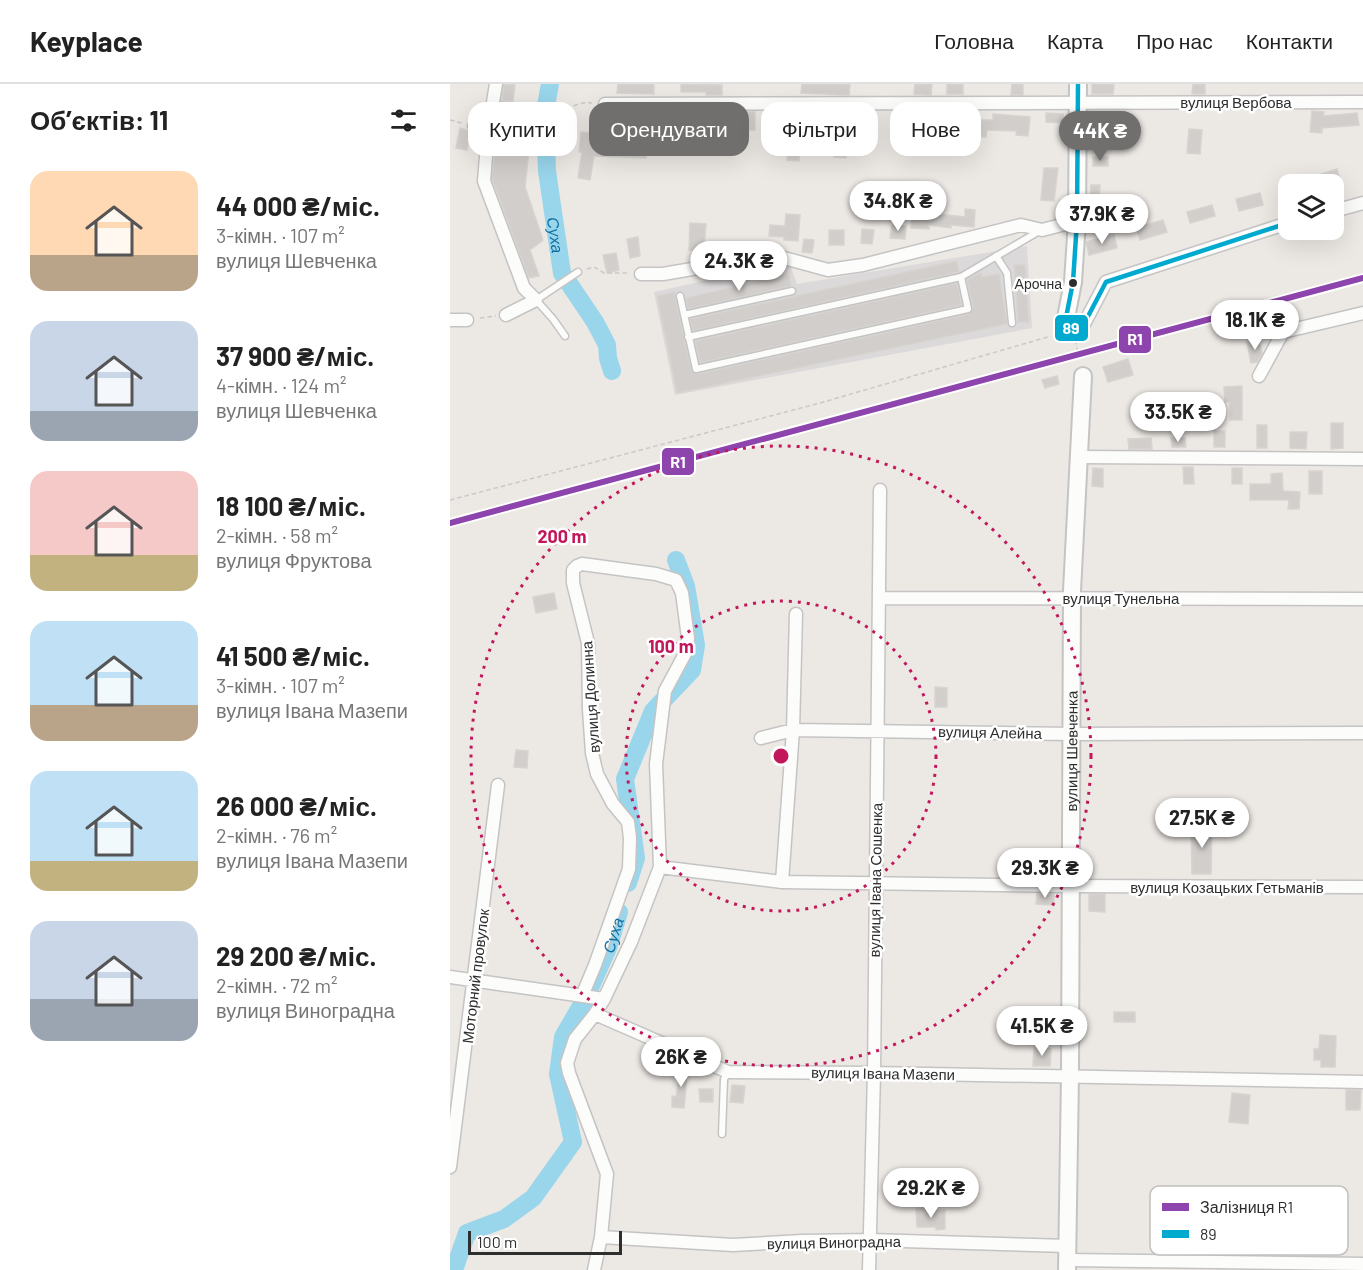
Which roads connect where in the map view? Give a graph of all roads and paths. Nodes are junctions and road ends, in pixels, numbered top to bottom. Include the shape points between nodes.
1 (496, 84) edge
2 (1078, 84) edge
3 (493, 102) edge
4 (1363, 102) edge
5 (1078, 103) junction
6 (749, 104) edge
7 (450, 120) edge
8 (468, 125) edge
9 (486, 156) edge
10 (1363, 203) edge
11 (1344, 208) edge
12 (1077, 221) junction
13 (1278, 226) edge
14 (1042, 230) junction
15 (996, 256) junction
16 (578, 272) joint
17 (641, 274) joint
18 (961, 277) junction
19 (792, 291) dead end
20 (680, 296) dead end
21 (536, 300) junction
22 (1363, 313) edge
23 (506, 315) joint
24 (684, 315) junction
25 (450, 320) edge
26 (467, 320) joint
27 (1012, 323) dead end
28 (1064, 328) junction
29 (565, 336) dead end
30 (688, 337) junction
31 (1083, 376) joint
32 (1259, 376) dead end
33 (1079, 457) junction
34 (1363, 459) edge
35 (879, 490) dead end
36 (450, 500) edge
37 (1072, 597) junction
38 (879, 598) junction
39 (1363, 598) edge
40 (796, 614) dead end
41 (793, 730) junction
42 (878, 730) junction
43 (1071, 734) junction
44 (1363, 734) edge
45 (761, 738) dead end
46 (498, 785) dead end
47 (660, 867) junction
48 (782, 882) junction
49 (874, 883) junction
50 (1070, 886) junction
51 (1363, 888) edge
52 (450, 976) edge
53 (475, 981) junction
54 (582, 996) junction
55 (602, 998) junction
56 (595, 1014) junction
57 (728, 1072) junction
58 (874, 1072) junction
59 (1070, 1076) junction
60 (1363, 1082) edge
61 (722, 1134) dead end
62 (450, 1167) edge
63 (602, 1237) junction
64 (871, 1240) junction
65 (1068, 1258) edge
66 (1363, 1264) edge
67 (594, 1270) edge
68 (869, 1270) edge

1 - 3 street
2 - 5 street
4 - 5 street, вулиця Вербова
5 - 6 street, вулиця Вербова
5 - 12 street
7 - 8 path
9 - 21 street via 484,181 524,288
10 - 11 street
12 - 14 street
12 - 28 street
13 - 28 street via 1106,282 1084,324
14 - 15 lane
14 - 17 street via 1021,225 863,265 828,270 773,255 663,274
15 - 18 lane
15 - 27 lane via 1007,273
16 - 17 path via 594,267 604,273
16 - 21 lane
18 - 30 lane
18 - 30 lane via 968,309 696,369
19 - 24 lane
20 - 24 lane
21 - 23 street
21 - 29 lane
22 - 32 street via 1283,332
23 - 26 path
24 - 30 lane
25 - 26 street
28 - 31 path via 1075,340
28 - 36 path via 1048,338 820,403
31 - 33 street, вулиця Шевченка
33 - 34 street
33 - 37 street, вулиця Шевченка
35 - 38 street, вулиця Івана Сошенка
37 - 38 street, вулиця Тунельна
37 - 39 street, вулиця Тунельна
37 - 43 street, вулиця Шевченка
38 - 42 street, вулиця Івана Сошенка
40 - 41 street
41 - 42 street, вулиця Алейна
41 - 45 street, вулиця Алейна
41 - 48 street
42 - 43 street, вулиця Алейна
42 - 49 street, вулиця Івана Сошенка
43 - 44 street, вулиця Алейна
43 - 50 street, вулиця Шевченка
46 - 53 street, Моторний провулок
47 - 48 street, вулиця Козацьких Гетьманів
47 - 54 street, вулиця Долинна via 656,764 665,691 687,650 682,593 676,580 656,574 582,564 573,570 573,583 588,643 592,753 597,774 628,822 630,838 629,869
47 - 55 street via 631,942
48 - 49 street, вулиця Козацьких Гетьманів
49 - 50 street, вулиця Козацьких Гетьманів
49 - 58 street, вулиця Івана Сошенка
50 - 51 street, вулиця Козацьких Гетьманів
50 - 59 street, вулиця Шевченка
52 - 53 street
53 - 54 street
53 - 62 street, Моторний провулок
54 - 55 street
55 - 56 street
56 - 57 street, вулиця Івана Мазепи
56 - 63 street via 575,1039 567,1063 607,1174
57 - 58 street, вулиця Івана Мазепи
57 - 61 lane via 724,1079
58 - 59 street, вулиця Івана Мазепи
58 - 64 street, вулиця Івана Сошенка
59 - 60 street, вулиця Івана Мазепи
59 - 65 street, вулиця Шевченка
63 - 64 street, вулиця Виноградна via 732,1245
63 - 67 street
64 - 65 street, вулиця Виноградна
64 - 68 street, вулиця Івана Сошенка
65 - 66 street, вулиця Виноградна

